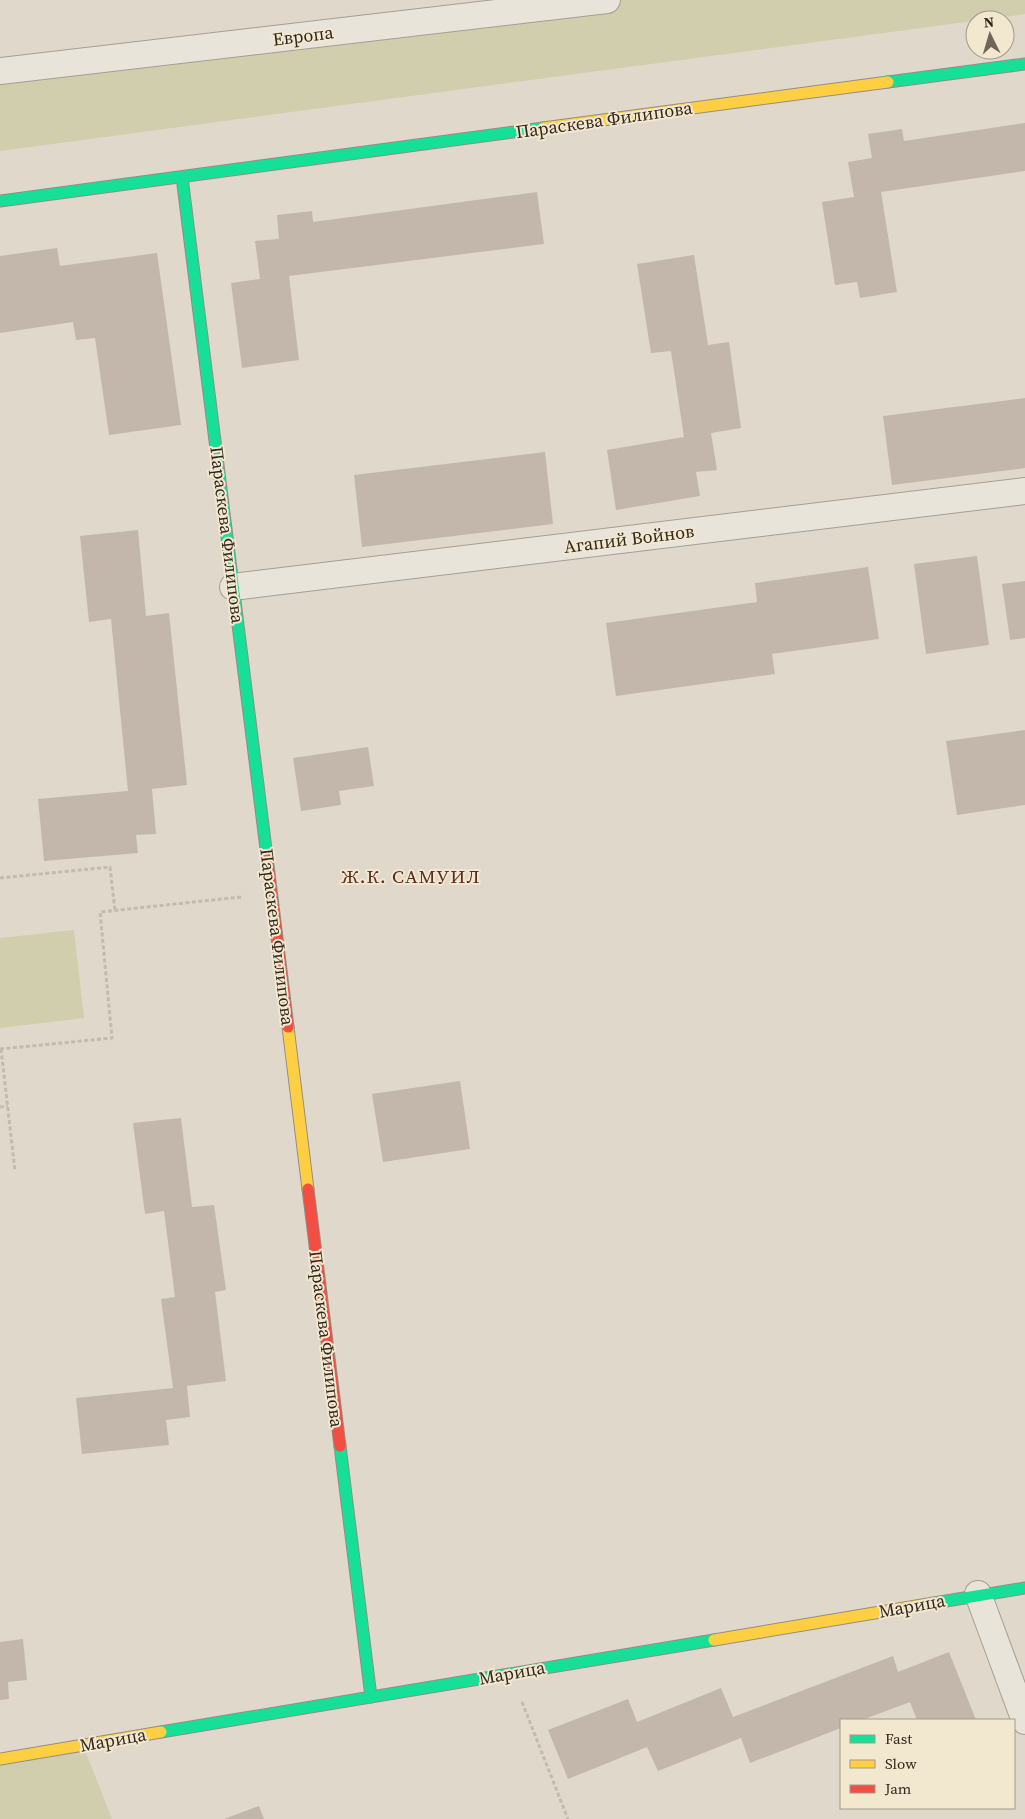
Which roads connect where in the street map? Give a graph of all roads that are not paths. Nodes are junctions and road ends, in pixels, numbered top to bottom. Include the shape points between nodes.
1 (605, 0) edge
2 (1025, 64) edge
3 (0, 71) edge
4 (182, 176) junction
5 (0, 201) edge
6 (1025, 491) edge
7 (233, 587) junction
8 (1025, 1588) edge
9 (978, 1594) junction
10 (371, 1697) junction
11 (1025, 1721) edge
12 (0, 1759) edge

1 - 3 street, Европа
2 - 4 street, Параскева Филипова
4 - 5 street, Параскева Филипова
4 - 7 street, Параскева Филипова
6 - 7 street, Агапий Войнов
7 - 10 street, Параскева Филипова
8 - 9 street, Марица
9 - 10 street, Марица
9 - 11 street
10 - 12 street, Марица

